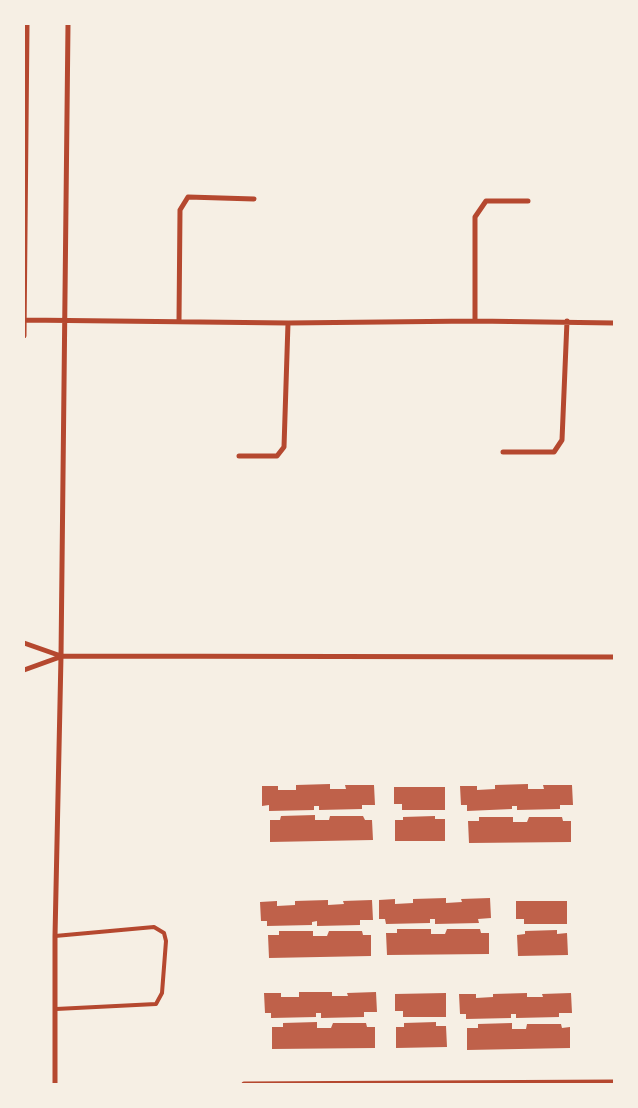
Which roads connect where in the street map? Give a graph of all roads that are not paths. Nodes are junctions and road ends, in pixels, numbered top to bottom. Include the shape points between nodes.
1 (27, 24) edge
2 (68, 24) edge
3 (254, 199) dead end
4 (528, 201) dead end
5 (24, 320) edge
6 (63, 320) junction
7 (179, 321) junction
8 (475, 321) junction
9 (567, 321) junction
10 (288, 322) junction
11 (614, 323) edge
12 (24, 336) edge
13 (503, 452) dead end
14 (239, 456) dead end
15 (24, 643) edge
16 (61, 656) junction
17 (614, 657) edge
18 (24, 670) edge
19 (55, 936) junction
20 (56, 1009) junction
21 (614, 1082) edge
22 (55, 1084) edge
23 (244, 1084) edge

1 - 5 street
2 - 6 street
3 - 7 street via 188,197 180,210
4 - 8 street via 486,201 475,217
5 - 6 street
5 - 12 street
6 - 7 street
6 - 16 street
7 - 10 street
8 - 9 street
8 - 10 street
9 - 11 street
9 - 13 street via 562,440 554,452
10 - 14 street via 284,447 277,456
15 - 16 street
16 - 17 street
16 - 18 street
16 - 19 street
19 - 20 street
19 - 20 lane via 154,927 164,933 166,941 162,993 156,1004
20 - 22 street
21 - 23 street

